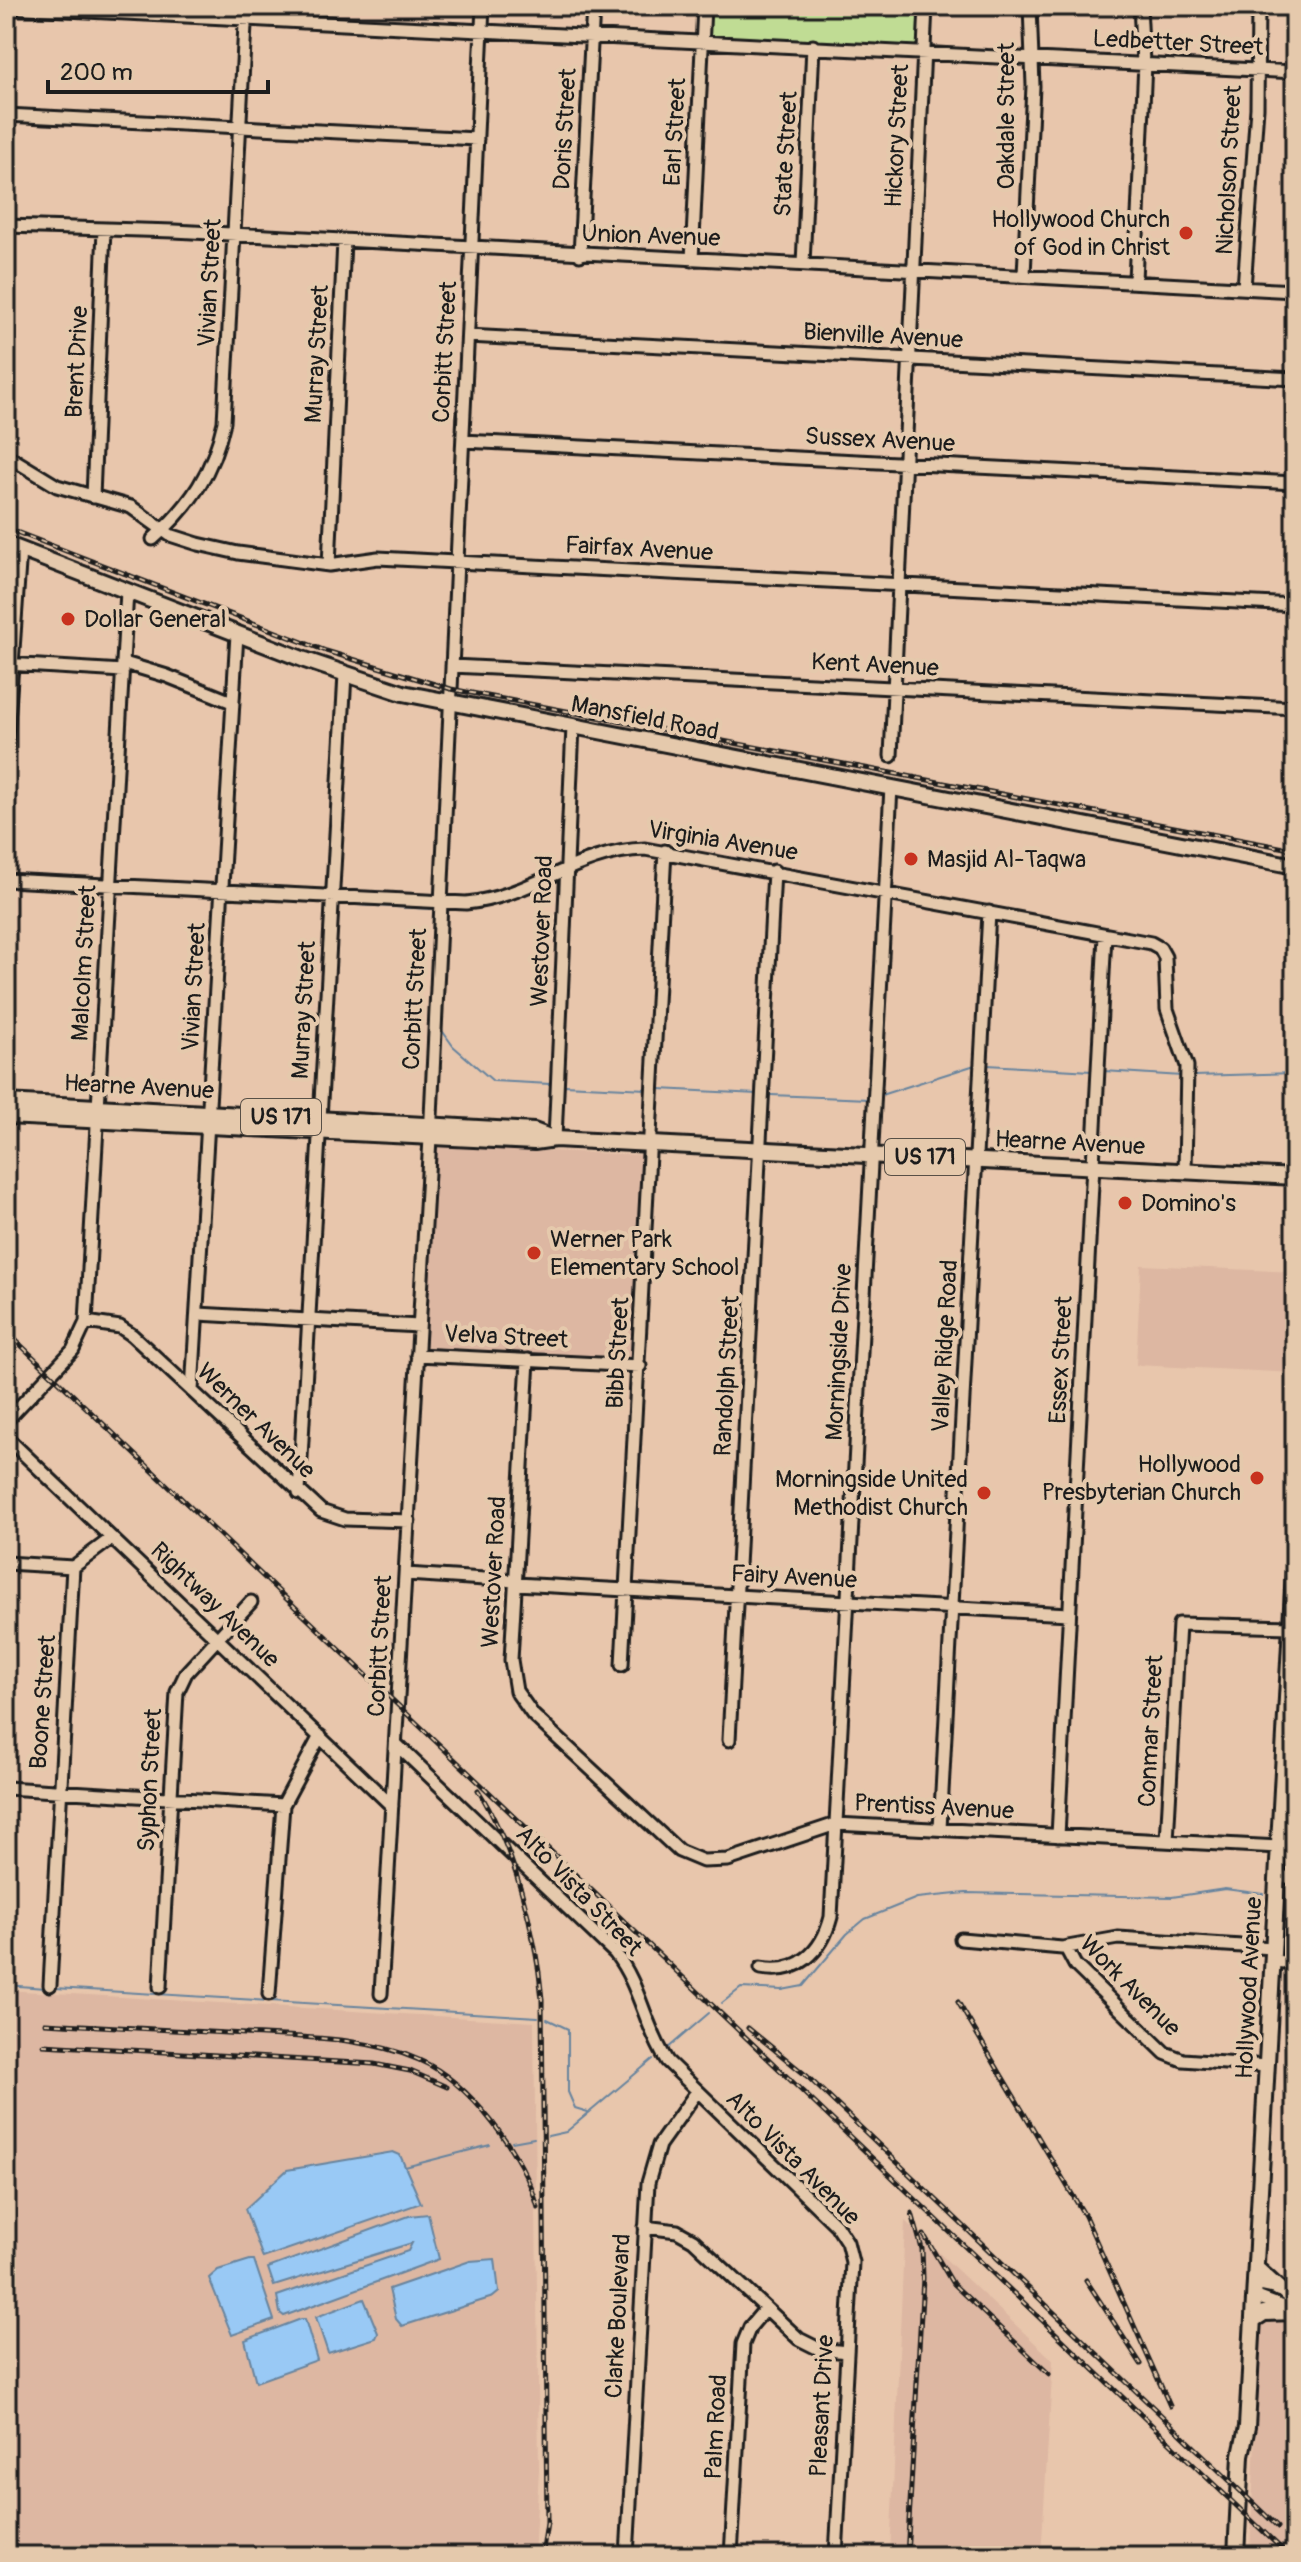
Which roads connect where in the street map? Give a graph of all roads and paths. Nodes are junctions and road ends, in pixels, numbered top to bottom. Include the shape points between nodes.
1 (483, 6) edge
2 (593, 6) edge
3 (704, 6) edge
4 (926, 6) edge
5 (1030, 6) edge
6 (1140, 6) edge
7 (1258, 6) edge
8 (6, 7) edge
9 (49, 7) edge
10 (246, 12) edge
11 (482, 29) junction
12 (592, 34) junction
13 (702, 40) junction
14 (813, 46) junction
15 (923, 52) junction
16 (1031, 57) junction
17 (1144, 63) junction
18 (1256, 69) junction
19 (1295, 72) edge
20 (6, 115) edge
21 (240, 126) junction
22 (477, 139) junction
23 (6, 226) edge
24 (104, 229) junction
25 (234, 235) junction
26 (344, 241) junction
27 (472, 249) junction
28 (580, 255) junction
29 (692, 260) junction
30 (803, 264) junction
31 (914, 269) junction
32 (1024, 275) junction
33 (1135, 280) junction
34 (1244, 288) junction
35 (1295, 291) edge
36 (468, 336) junction
37 (911, 359) junction
38 (1295, 379) edge
39 (463, 441) junction
40 (6, 455) edge
41 (907, 463) junction
42 (1295, 483) edge
43 (93, 497) junction
44 (158, 535) junction
45 (13, 547) edge
46 (457, 562) junction
47 (329, 565) junction
48 (900, 584) junction
49 (127, 591) junction
50 (1295, 605) edge
51 (237, 634) junction
52 (9, 664) edge
53 (452, 666) junction
54 (123, 667) junction
55 (345, 674) junction
56 (895, 689) junction
57 (232, 702) junction
58 (451, 704) junction
59 (1295, 708) edge
60 (573, 726) junction
61 (6, 751) edge
62 (891, 756) dead end
63 (891, 787) junction
64 (665, 851) junction
65 (1295, 866) edge
66 (566, 867) junction
67 (774, 871) junction
68 (6, 880) edge
69 (110, 885) junction
70 (221, 891) junction
71 (885, 893) junction
72 (332, 896) junction
73 (442, 903) junction
74 (989, 912) junction
75 (1105, 935) junction
76 (6, 1102) edge
77 (98, 1114) junction
78 (6, 1116) edge
79 (209, 1120) junction
80 (320, 1126) junction
81 (430, 1131) junction
82 (555, 1139) junction
83 (651, 1144) junction
84 (761, 1149) junction
85 (872, 1154) junction
86 (977, 1160) junction
87 (1094, 1166) junction
88 (1185, 1171) junction
89 (1295, 1177) edge
90 (198, 1314) junction
91 (309, 1320) junction
92 (86, 1322) junction
93 (419, 1326) junction
94 (417, 1355) junction
95 (528, 1360) junction
96 (640, 1366) junction
97 (192, 1391) junction
98 (6, 1421) edge
99 (6, 1437) edge
100 (299, 1493) junction
101 (409, 1521) junction
102 (112, 1538) junction
103 (1295, 1552) edge
104 (6, 1563) edge
105 (73, 1567) junction
106 (406, 1574) junction
107 (516, 1583) junction
108 (627, 1591) junction
109 (737, 1596) junction
110 (251, 1602) dead end
111 (848, 1602) junction
112 (952, 1608) junction
113 (1069, 1614) junction
114 (1291, 1627) junction
115 (217, 1638) junction
116 (622, 1665) dead end
117 (516, 1691) joint
118 (320, 1736) junction
119 (729, 1740) dead end
120 (397, 1745) junction
121 (6, 1788) edge
122 (59, 1791) junction
123 (171, 1797) junction
124 (283, 1805) junction
125 (392, 1806) junction
126 (836, 1824) junction
127 (940, 1829) junction
128 (1058, 1836) junction
129 (1167, 1841) junction
130 (1279, 1847) junction
131 (1277, 1875) junction
132 (1295, 1879) edge
133 (961, 1939) dead end
134 (1066, 1948) junction
135 (1273, 1954) junction
136 (1295, 1963) edge
137 (761, 1968) dead end
138 (50, 1985) dead end
139 (160, 1987) dead end
140 (269, 1994) dead end
141 (381, 1994) dead end
142 (1267, 2066) junction
143 (696, 2093) junction
144 (645, 2227) junction
145 (852, 2258) joint
146 (1256, 2268) junction
147 (1279, 2289) junction
148 (1254, 2290) junction
149 (1295, 2303) edge
150 (766, 2308) junction
151 (1295, 2312) edge
152 (1253, 2320) junction
153 (847, 2352) junction
154 (1247, 2427) junction
155 (627, 2556) edge
156 (731, 2556) edge
157 (836, 2556) edge
158 (1236, 2556) edge
159 (1244, 2556) edge

1 - 11 street, Corbitt Street
2 - 12 street, Doris Street
3 - 13 street, Earl Street
4 - 15 street, Hickory Street
5 - 16 street, Oakdale Street
6 - 17 street
7 - 18 street, Nicholson Street
8 - 9 street, Ledbetter Street
9 - 10 street, Ledbetter Street
10 - 11 street, Ledbetter Street
10 - 21 street, Vivian Street
11 - 12 street, Ledbetter Street
11 - 22 street, Corbitt Street
12 - 13 street, Ledbetter Street
12 - 28 street, Doris Street
13 - 14 street, Ledbetter Street
13 - 29 street, Earl Street
14 - 15 street, Ledbetter Street
14 - 30 street, State Street
15 - 16 street, Ledbetter Street
15 - 31 street, Hickory Street
16 - 17 street, Ledbetter Street
16 - 32 street, Oakdale Street
17 - 18 street, Ledbetter Street
17 - 33 street
18 - 19 street, Ledbetter Street
18 - 34 street, Nicholson Street
20 - 21 street
21 - 22 street
21 - 25 street, Vivian Street
22 - 27 street, Corbitt Street
23 - 24 street, Union Avenue
24 - 25 street, Union Avenue
24 - 43 street, Brent Drive
25 - 26 street, Union Avenue
25 - 44 street, Vivian Street via 227,401 220,444 202,486
26 - 27 street, Union Avenue
26 - 47 street, Murray Street
27 - 28 street, Union Avenue
27 - 36 street, Corbitt Street
28 - 29 street, Union Avenue
29 - 30 street, Union Avenue
30 - 31 street, Union Avenue
31 - 32 street, Union Avenue
31 - 37 street
32 - 33 street, Union Avenue
33 - 34 street, Union Avenue
34 - 35 street, Union Avenue
36 - 37 street, Bienville Avenue
36 - 39 street, Corbitt Street
37 - 38 street, Bienville Avenue
37 - 41 street
39 - 41 street, Sussex Avenue
39 - 46 street, Corbitt Street
40 - 43 street, Fairfax Avenue via 57,486
41 - 42 street, Sussex Avenue
41 - 48 street
43 - 44 street, Fairfax Avenue via 131,507
44 - 47 street, Fairfax Avenue
45 - 49 main road, Mansfield Road
45 - 52 street
46 - 47 street, Fairfax Avenue via 378,558
46 - 48 street, Fairfax Avenue
46 - 53 street, Corbitt Street
48 - 50 street, Fairfax Avenue
48 - 56 street
49 - 51 main road, Mansfield Road
49 - 54 street, Malcolm Street
51 - 55 main road, Mansfield Road
51 - 57 street, Vivian Street
52 - 54 street
52 - 61 street
53 - 56 street, Kent Avenue
53 - 58 street, Corbitt Street
54 - 57 street via 167,676
54 - 69 street, Malcolm Street
55 - 58 main road, Mansfield Road
55 - 72 street, Murray Street
56 - 59 street, Kent Avenue
56 - 62 street
57 - 70 street, Vivian Street
58 - 60 main road, Mansfield Road
58 - 73 street, Corbitt Street
60 - 63 main road, Mansfield Road
60 - 66 street, Westover Road
63 - 65 main road, Mansfield Road
63 - 71 street, Morningside Drive
64 - 66 street, Virginia Avenue via 621,851
64 - 67 street, Virginia Avenue
64 - 83 street, Bibb Street
66 - 73 street, Virginia Avenue via 503,896
66 - 82 street, Westover Road
67 - 71 street, Virginia Avenue
67 - 84 street, Randolph Street
68 - 69 street, Virginia Avenue
69 - 70 street, Virginia Avenue
69 - 77 street, Malcolm Street
70 - 72 street, Virginia Avenue
70 - 79 street, Vivian Street
71 - 74 street, Virginia Avenue
71 - 85 street, Morningside Drive
72 - 73 street, Virginia Avenue
72 - 80 street, Murray Street
73 - 81 street, Corbitt Street
74 - 75 street, Virginia Avenue
74 - 86 street, Valley Ridge Road
75 - 87 street, Essex Street
75 - 88 street, Virginia Avenue via 1151,943 1165,957 1167,1009 1188,1073
76 - 77 main road, Hearne Avenue / US 171
77 - 78 main road, Hearne Avenue / US 171
77 - 79 main road, Hearne Avenue / US 171
77 - 92 street, Malcolm Street
79 - 80 main road, Hearne Avenue / US 171
79 - 90 street, Vivian Street
80 - 81 main road, Hearne Avenue / US 171
80 - 91 street, Murray Street
81 - 82 main road, Hearne Avenue / US 171 via 541,1131
81 - 93 street, Corbitt Street
82 - 83 main road, Hearne Avenue / US 171
83 - 84 main road, Hearne Avenue / US 171
83 - 96 street, Bibb Street
84 - 85 main road, Hearne Avenue / US 171
84 - 109 street, Randolph Street
85 - 86 main road, Hearne Avenue / US 171
85 - 111 street, Morningside Drive
86 - 87 main road, Hearne Avenue / US 171
86 - 112 street, Valley Ridge Road
87 - 88 main road, Hearne Avenue / US 171
87 - 113 street, Essex Street
88 - 89 main road, Hearne Avenue / US 171
90 - 91 street, Velva Street
90 - 97 street, Vivian Street
91 - 93 street, Velva Street
91 - 100 street, Murray Street
92 - 97 street, Werner Avenue via 120,1327
92 - 98 street, Malcolm Street via 78,1342
93 - 94 street, Corbitt Street
94 - 95 street, Velva Street
94 - 101 street, Corbitt Street
95 - 96 street, Velva Street
95 - 107 street, Westover Road
96 - 108 street, Bibb Street
97 - 100 street, Werner Avenue
99 - 102 street, Rightway Avenue
100 - 101 street, Werner Avenue via 333,1516
101 - 106 street, Corbitt Street
102 - 105 street
102 - 115 street, Rightway Avenue
103 - 114 main road, Hollywood Avenue
104 - 105 street
105 - 122 street, Boone Street
106 - 107 street, Fairy Avenue
106 - 120 street, Corbitt Street
107 - 108 street, Fairy Avenue
107 - 117 street, Westover Road via 511,1660
108 - 109 street, Fairy Avenue
108 - 116 street, Bibb Street
109 - 111 street, Fairy Avenue
109 - 119 street, Randolph Street
110 - 115 street, Syphon Street
111 - 112 street, Fairy Avenue
111 - 126 street, Morningside Drive
112 - 113 street, Fairy Avenue
112 - 127 street, Valley Ridge Road
113 - 128 street, Essex Street
114 - 129 street, Conmar Street via 1179,1624
114 - 130 main road, Hollywood Avenue
115 - 118 street, Rightway Avenue
115 - 123 street, Syphon Street via 186,1673 177,1692
117 - 126 street, Prentiss Avenue via 533,1715 687,1855 703,1861 728,1860
118 - 124 street
118 - 125 street, Rightway Avenue
120 - 125 street, Corbitt Street
120 - 143 street, Alto Vista Street via 615,1953 631,1976 661,2052
121 - 122 street
122 - 123 street
122 - 138 street, Boone Street
123 - 124 street
123 - 139 street, Syphon Street
124 - 140 street
125 - 141 street, Corbitt Street
126 - 127 street, Prentiss Avenue
126 - 137 street, Morningside Drive via 831,1917 823,1940 793,1967
127 - 128 street, Prentiss Avenue
128 - 129 street, Prentiss Avenue
129 - 130 street, Prentiss Avenue
130 - 131 main road, Hollywood Avenue
131 - 132 street
131 - 135 main road, Hollywood Avenue
133 - 134 street, Work Avenue
134 - 135 street via 1118,1938
134 - 142 street, Work Avenue via 1075,1965 1165,2053 1183,2060
135 - 136 street
135 - 142 main road, Hollywood Avenue
142 - 146 main road, Hollywood Avenue
143 - 144 street, Clarke Boulevard via 655,2155
143 - 145 street, Alto Vista Avenue via 836,2225
144 - 150 street via 677,2231 693,2240
144 - 155 street, Clarke Boulevard
145 - 153 street, Pleasant Drive
146 - 147 main road
146 - 148 main road, Hollywood Avenue
147 - 148 street
147 - 149 street
148 - 151 street
148 - 152 main road, Hollywood Avenue
150 - 153 street via 809,2345
150 - 156 street, Palm Road via 743,2344
151 - 152 main road via 1264,2313
152 - 154 main road, Hollywood Avenue
153 - 157 street, Pleasant Drive
154 - 158 main road, Hollywood Avenue
154 - 159 main road, Hollywood Avenue

